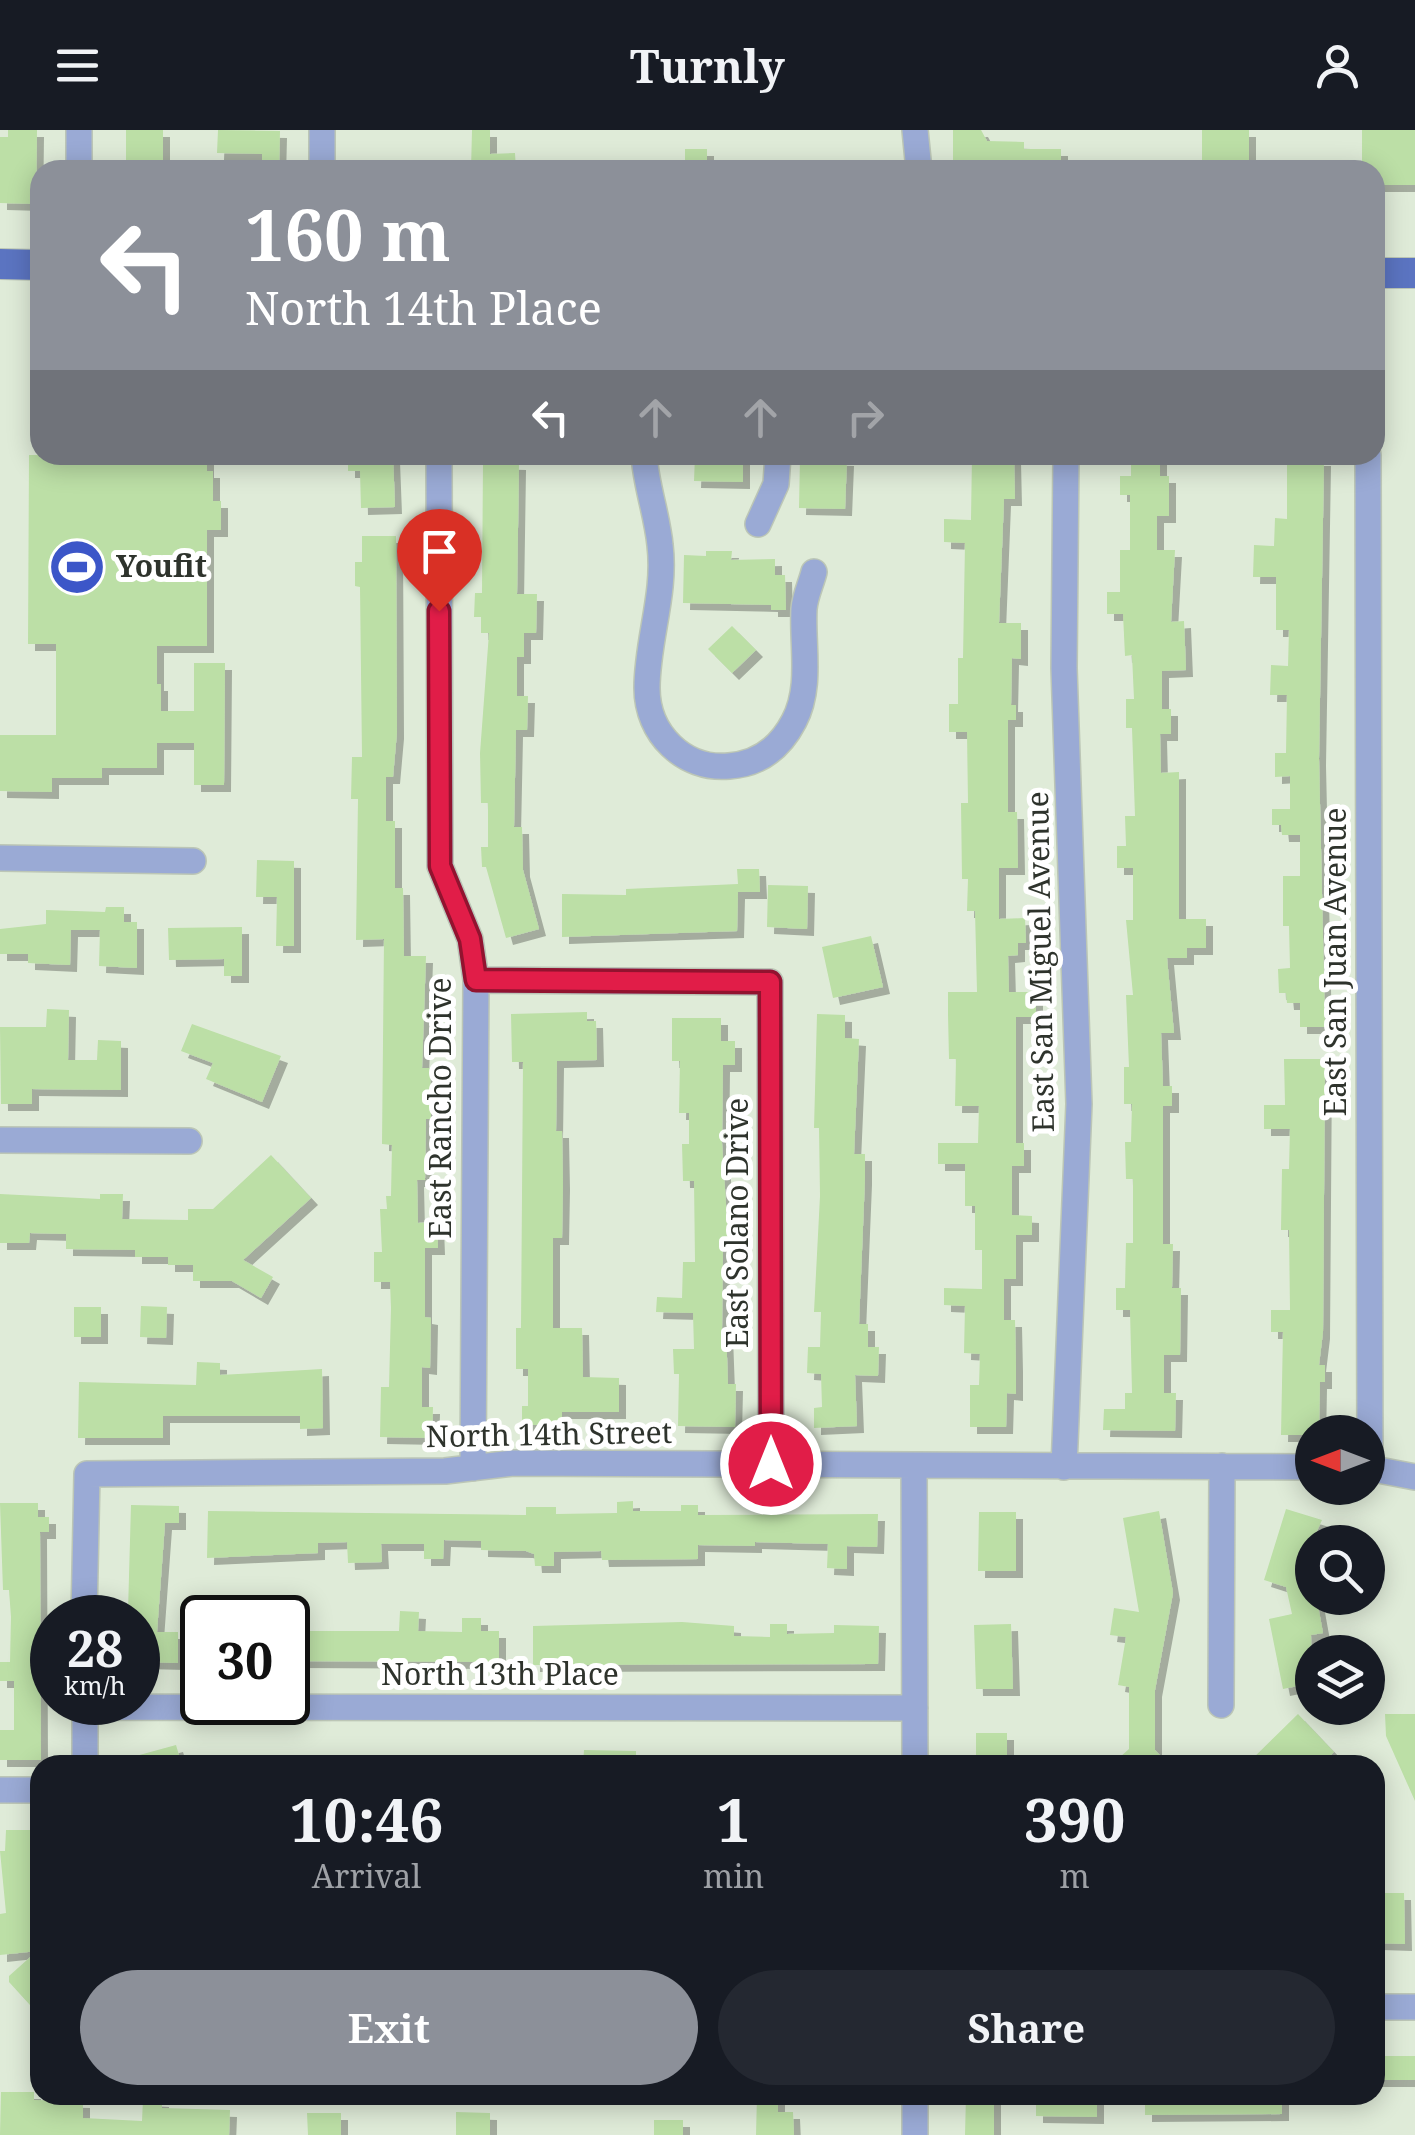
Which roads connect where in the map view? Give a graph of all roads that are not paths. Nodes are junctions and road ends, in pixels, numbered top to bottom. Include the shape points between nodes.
1 (79, 130) edge
2 (322, 130) edge
3 (915, 130) edge
4 (79, 160) edge
5 (322, 160) edge
6 (918, 160) edge
7 (0, 264) edge
8 (30, 265) edge
9 (1385, 273) edge
10 (1415, 273) edge
11 (438, 465) edge
12 (646, 465) edge
13 (777, 465) edge
14 (1066, 465) edge
15 (1368, 465) edge
16 (758, 524) dead end
17 (814, 572) dead end
18 (0, 858) edge
19 (193, 860) dead end
20 (476, 980) junction
21 (0, 1140) edge
22 (189, 1141) dead end
23 (1369, 1415) edge
24 (771, 1464) junction
25 (914, 1466) junction
26 (1222, 1466) junction
27 (1064, 1467) junction
28 (472, 1468) junction
29 (1295, 1468) edge
30 (1385, 1471) edge
31 (1415, 1477) edge
32 (85, 1595) edge
33 (160, 1705) edge
34 (1221, 1705) dead end
35 (915, 1708) junction
36 (85, 1725) edge
37 (85, 1755) edge
38 (915, 1755) edge
39 (0, 1790) edge
40 (30, 1790) edge
41 (1385, 2007) edge
42 (1415, 2007) edge
43 (915, 2105) edge
44 (915, 2135) edge

1 - 4 street
2 - 5 street
3 - 6 street
7 - 8 main road
9 - 10 main road
11 - 20 street, East Rancho Drive via 440,866 470,939
12 - 17 street via 660,544 658,628 647,689 655,726 697,765 752,764 794,721 804,688 804,604
13 - 16 street
14 - 27 street, East San Miguel Avenue via 1064,668 1079,1104
15 - 23 street, East San Juan Avenue
18 - 19 street
20 - 24 street, East Solano Drive via 770,982
20 - 28 street, East Rancho Drive
21 - 22 street
24 - 25 street, North 14th Street
24 - 28 street, North 14th Street
25 - 27 street, North 14th Street
25 - 35 street
26 - 27 street, North 14th Street
26 - 29 street, North 14th Street
26 - 34 street
28 - 32 street, North 14th Street via 88,1474
30 - 31 street
33 - 35 street, North 13th Place
35 - 38 street
36 - 37 street
39 - 40 street
41 - 42 street
43 - 44 street

